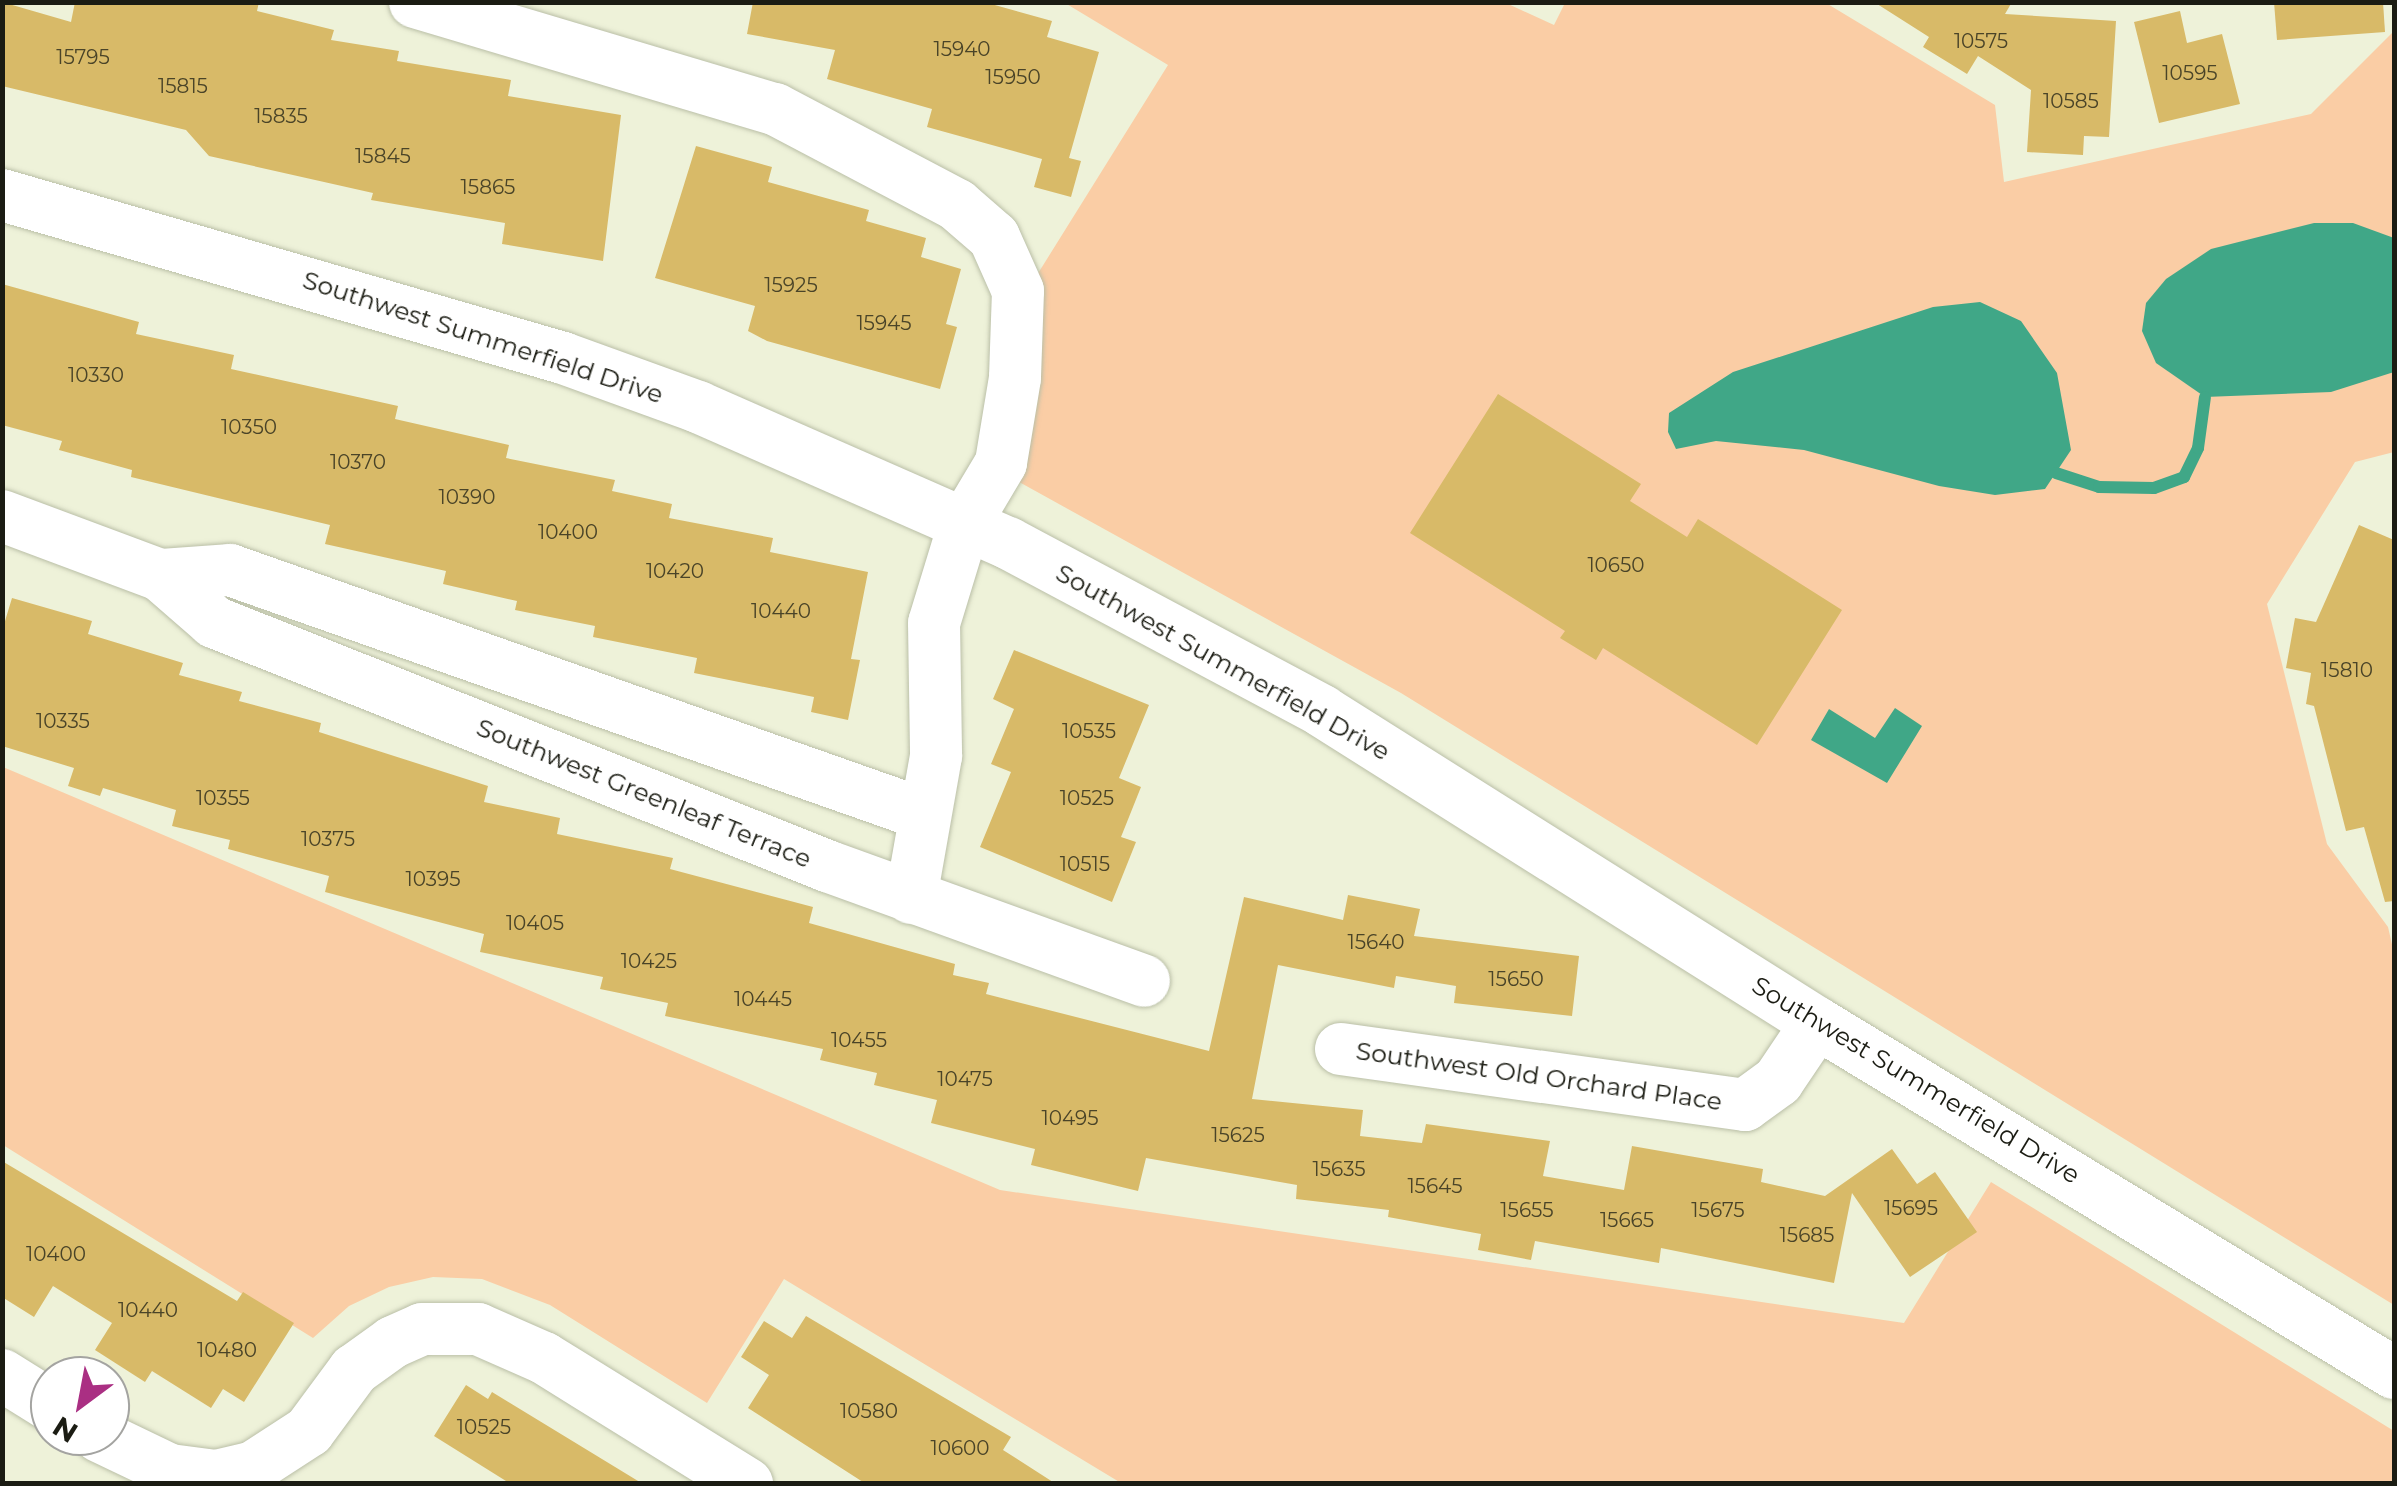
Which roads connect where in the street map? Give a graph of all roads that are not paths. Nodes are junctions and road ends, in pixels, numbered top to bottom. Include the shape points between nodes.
1 (415, 2) edge
2 (2, 195) edge
3 (2, 516) edge
4 (964, 525) junction
5 (160, 575) junction
6 (923, 814) junction
7 (912, 898) junction
8 (1144, 980) dead end
9 (1817, 1023) junction
10 (1341, 1049) dead end
11 (2394, 1373) edge
12 (2, 1375) edge
13 (30, 1392) edge
14 (108, 1457) edge
15 (747, 1484) edge

1 - 4 street via 775,109 957,205 994,237 1018,291 1015,378 1000,463
2 - 4 street, Southwest Summerfield Drive via 563,358 698,407
3 - 5 street, Southwest Greenleaf Terrace
4 - 6 street via 934,622 936,756
4 - 9 street, Southwest Summerfield Drive via 1322,711
5 - 6 street, Southwest Greenleaf Terrace via 230,570
5 - 7 street, Southwest Greenleaf Terrace via 214,622
6 - 7 street
7 - 8 street, Southwest Greenleaf Terrace
9 - 10 street, Southwest Old Orchard Place via 1778,1081 1746,1105
9 - 11 street, Southwest Summerfield Drive
12 - 13 street
14 - 15 street via 216,1476 252,1468 309,1431 354,1370 393,1342 422,1329 478,1330 544,1358

